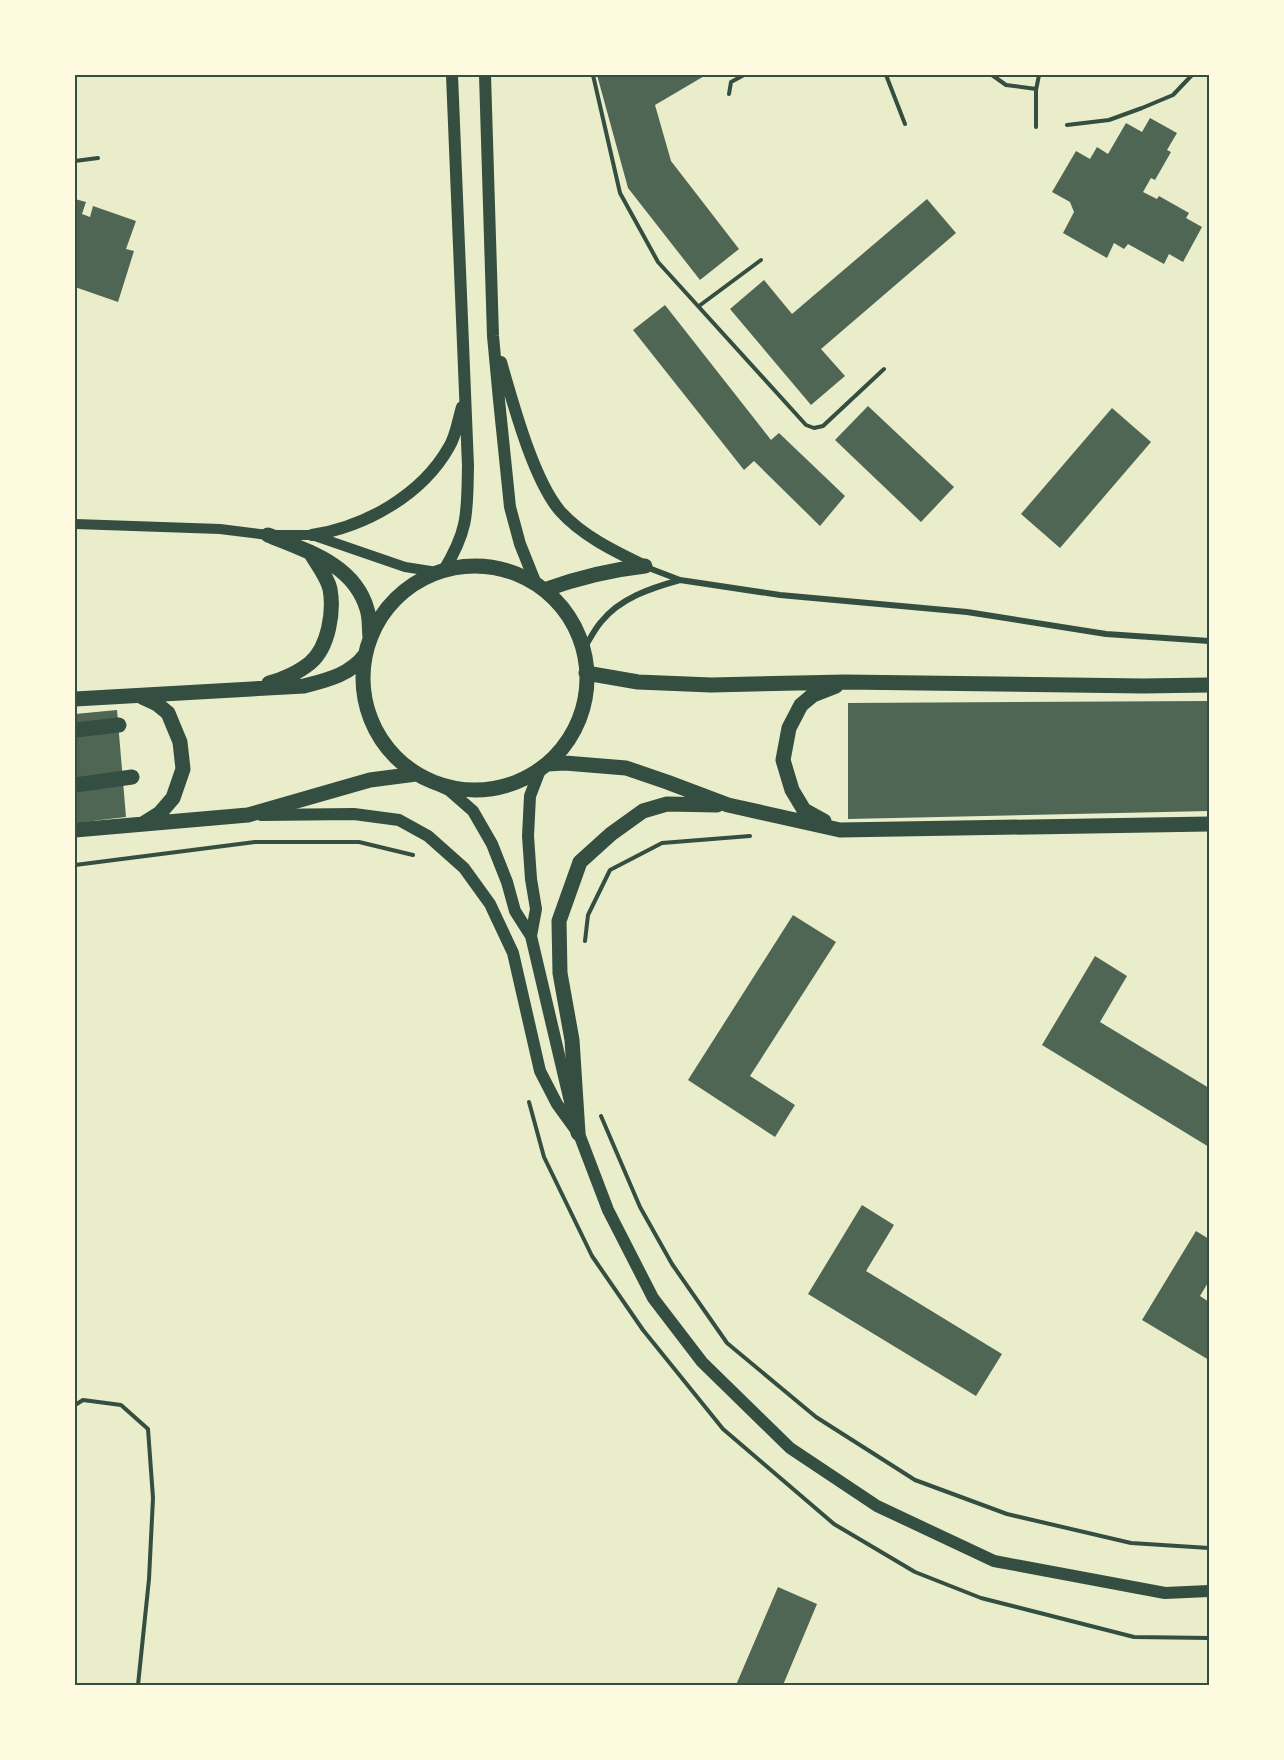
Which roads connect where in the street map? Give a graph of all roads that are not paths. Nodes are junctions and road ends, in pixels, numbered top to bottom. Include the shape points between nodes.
1 (452, 75) edge
2 (485, 75) edge
3 (493, 336) junction
4 (465, 397) junction
5 (75, 524) edge
6 (268, 535) junction
7 (312, 535) junction
8 (310, 552) junction
9 (645, 566) junction
10 (441, 571) junction
11 (680, 580) junction
12 (540, 587) junction
13 (370, 637) junction
14 (1209, 641) edge
15 (583, 650) junction
16 (365, 655) junction
17 (586, 673) junction
18 (845, 682) junction
19 (1209, 685) edge
20 (226, 691) junction
21 (139, 696) junction
22 (75, 699) edge
23 (119, 725) dead end
24 (75, 730) edge
25 (543, 767) junction
26 (416, 774) junction
27 (132, 777) dead end
28 (434, 783) junction
29 (75, 785) edge
30 (728, 805) junction
31 (248, 815) junction
32 (1209, 824) edge
33 (140, 825) junction
34 (75, 830) edge
35 (840, 830) junction
36 (531, 936) junction
37 (578, 1132) junction
38 (1209, 1592) edge

1 - 4 main road
2 - 3 main road
3 - 9 main road via 534,462 560,511 588,535
3 - 12 main road via 510,507 520,544
4 - 7 main road via 450,446 429,474 406,495 348,527
4 - 10 main road via 467,515 457,549
5 - 6 street via 220,529
6 - 7 street
6 - 8 main road
7 - 10 street via 405,567
8 - 13 main road via 341,569 352,580 367,610
8 - 20 main road via 329,586 331,612 323,645 311,662 280,680
9 - 11 street
9 - 12 main road
10 - 12 main road via 492,567
10 - 13 main road via 413,585 392,602
11 - 14 street via 780,595 967,612 1106,634
11 - 15 street via 654,587 616,606 600,622
12 - 15 main road via 568,617
13 - 16 main road
15 - 17 main road
16 - 20 main road via 350,670 304,686
16 - 26 main road via 364,693 370,717 388,749
17 - 18 main road via 638,682 711,685
17 - 25 main road via 584,702 577,723
18 - 19 main road
18 - 35 main road via 813,695 801,705 789,728 783,760 792,790 804,810
20 - 21 main road
21 - 22 main road
21 - 33 main road via 168,713 180,742 183,769 173,798 160,813
23 - 24 main road
25 - 28 main road via 515,783 488,789
25 - 30 main road via 565,763 626,768
25 - 36 main road via 530,796 528,836 536,909
26 - 28 main road
26 - 31 main road via 370,780
27 - 29 main road
28 - 36 main road via 449,790 473,811 492,844 515,911
30 - 35 main road
30 - 37 main road via 667,804 643,811 580,862 559,921 560,973 572,1040
31 - 33 main road
31 - 37 main road via 354,814 399,820 428,836 464,868 490,904 513,953 540,1071 557,1104
32 - 35 main road
33 - 34 main road
36 - 37 main road
37 - 38 main road via 608,1210 653,1298 702,1362 790,1448 877,1506 994,1562 1165,1593

